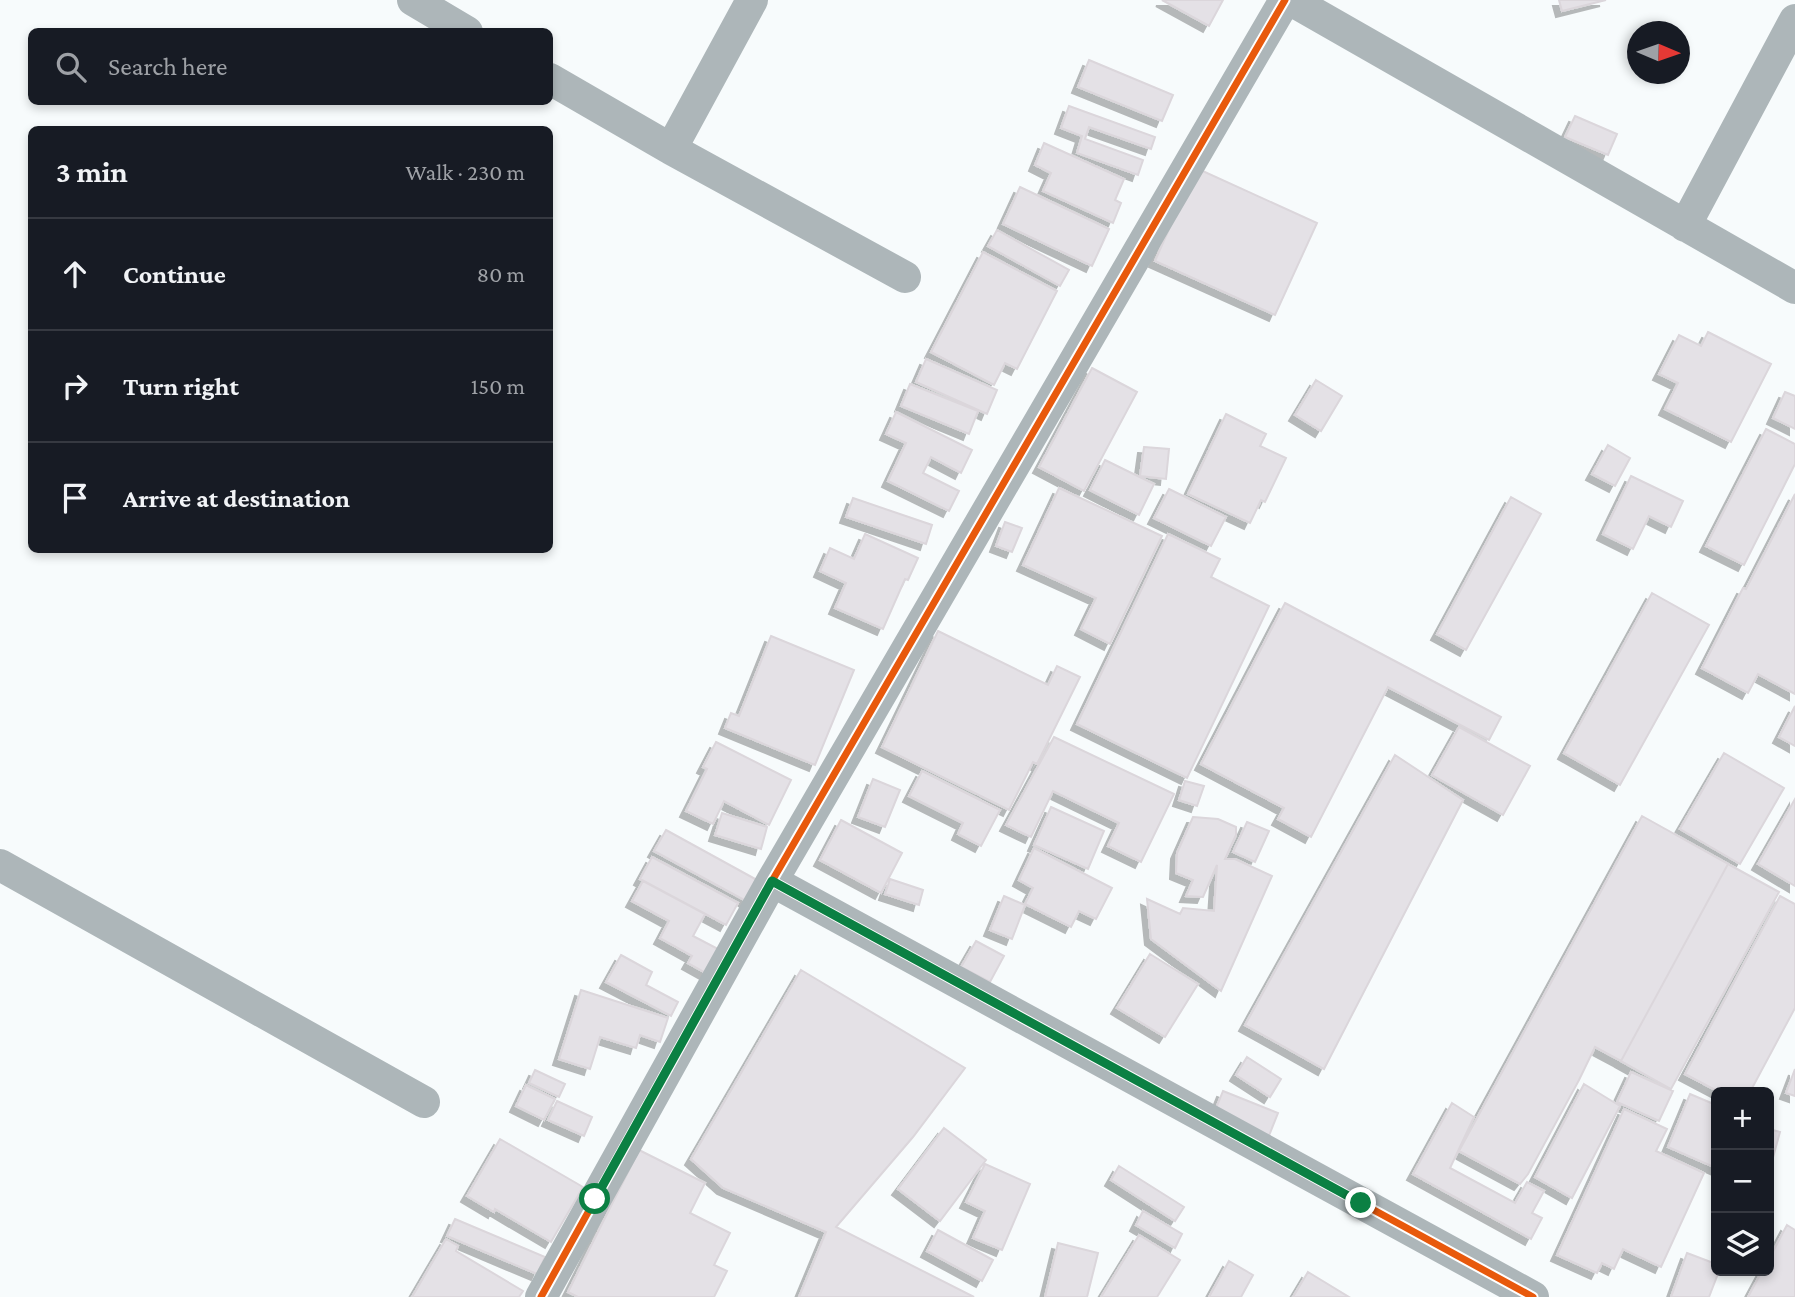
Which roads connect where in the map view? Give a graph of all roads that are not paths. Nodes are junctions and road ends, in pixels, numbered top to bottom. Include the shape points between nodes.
1 (413, 0) edge
2 (752, 0) edge
3 (1285, 0) edge
4 (1291, 0) edge
5 (1795, 20) edge
6 (460, 28) edge
7 (553, 81) edge
8 (671, 149) junction
9 (1685, 226) junction
10 (905, 277) dead end
11 (1795, 288) edge
12 (0, 864) edge
13 (772, 881) junction
14 (425, 1102) dead end
15 (541, 1297) edge
16 (1533, 1297) edge

1 - 6 street
2 - 8 street
3 - 13 street
4 - 9 street
5 - 9 street
7 - 8 street
8 - 10 street
9 - 11 street
12 - 14 street
13 - 15 street
13 - 16 street

